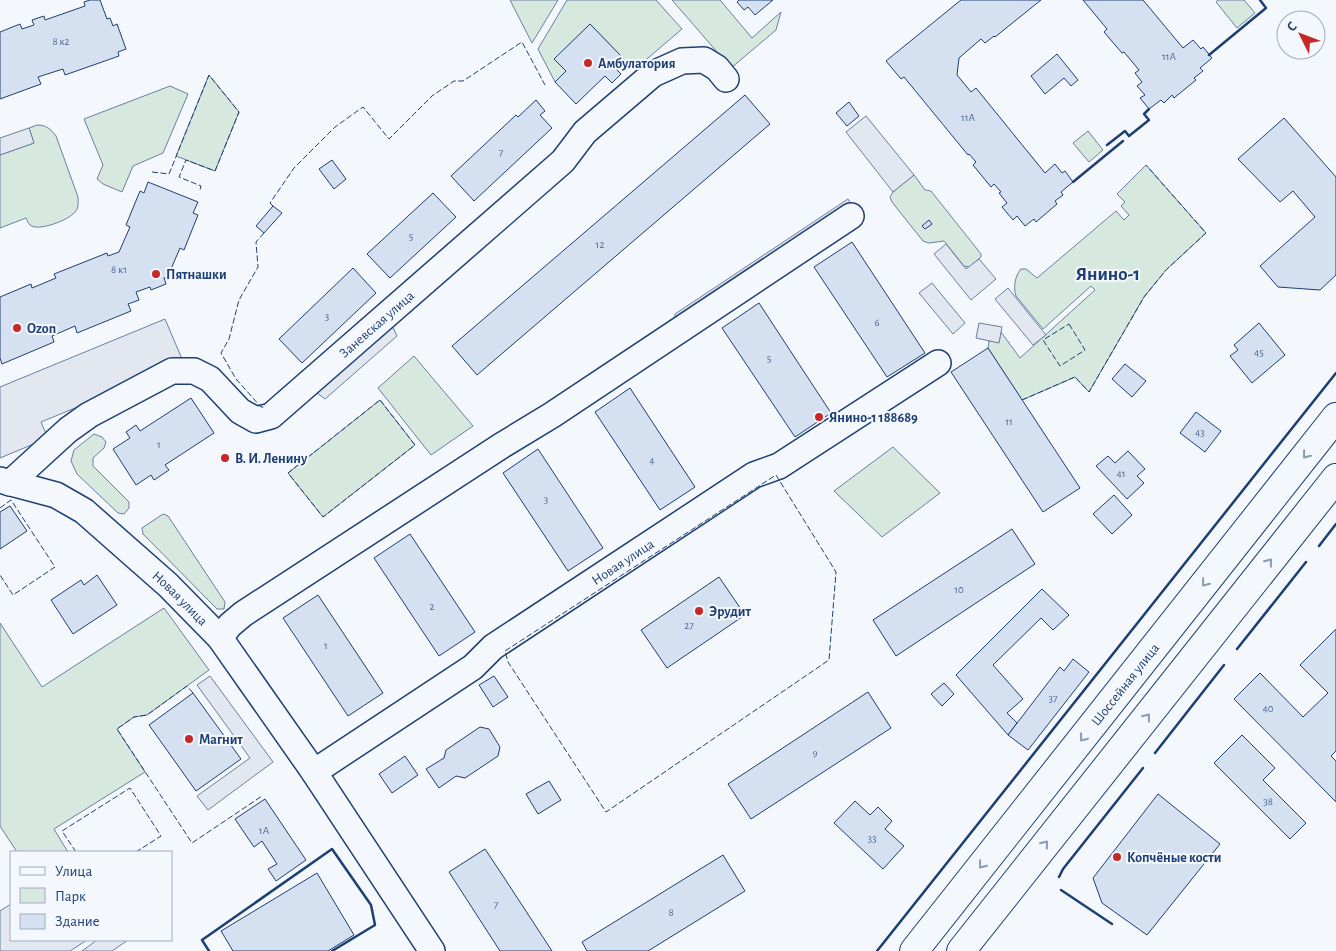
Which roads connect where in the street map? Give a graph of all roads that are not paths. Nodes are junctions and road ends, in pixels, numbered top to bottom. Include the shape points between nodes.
1 (726, 79) dead end
2 (851, 216) dead end
3 (938, 363) dead end
4 (1336, 417) edge
5 (1336, 478) edge
6 (5, 481) edge
7 (220, 638) junction
8 (314, 772) junction
9 (432, 951) edge
10 (914, 951) edge
11 (961, 951) edge

1 - 6 street, Заневская улица via 704,60 682,62 652,74 586,132 564,161 271,416 256,420 240,411 210,379 194,371 172,371 89,415
2 - 7 street via 243,614
3 - 8 street, Новая улица via 778,466 754,475 493,647 473,667
4 -> 10 main road, Шоссейная улица
11 -> 5 main road
6 - 7 street, Новая улица via 56,495 84,511 168,585
7 - 8 street, Новая улица
8 - 9 street, Новая улица

